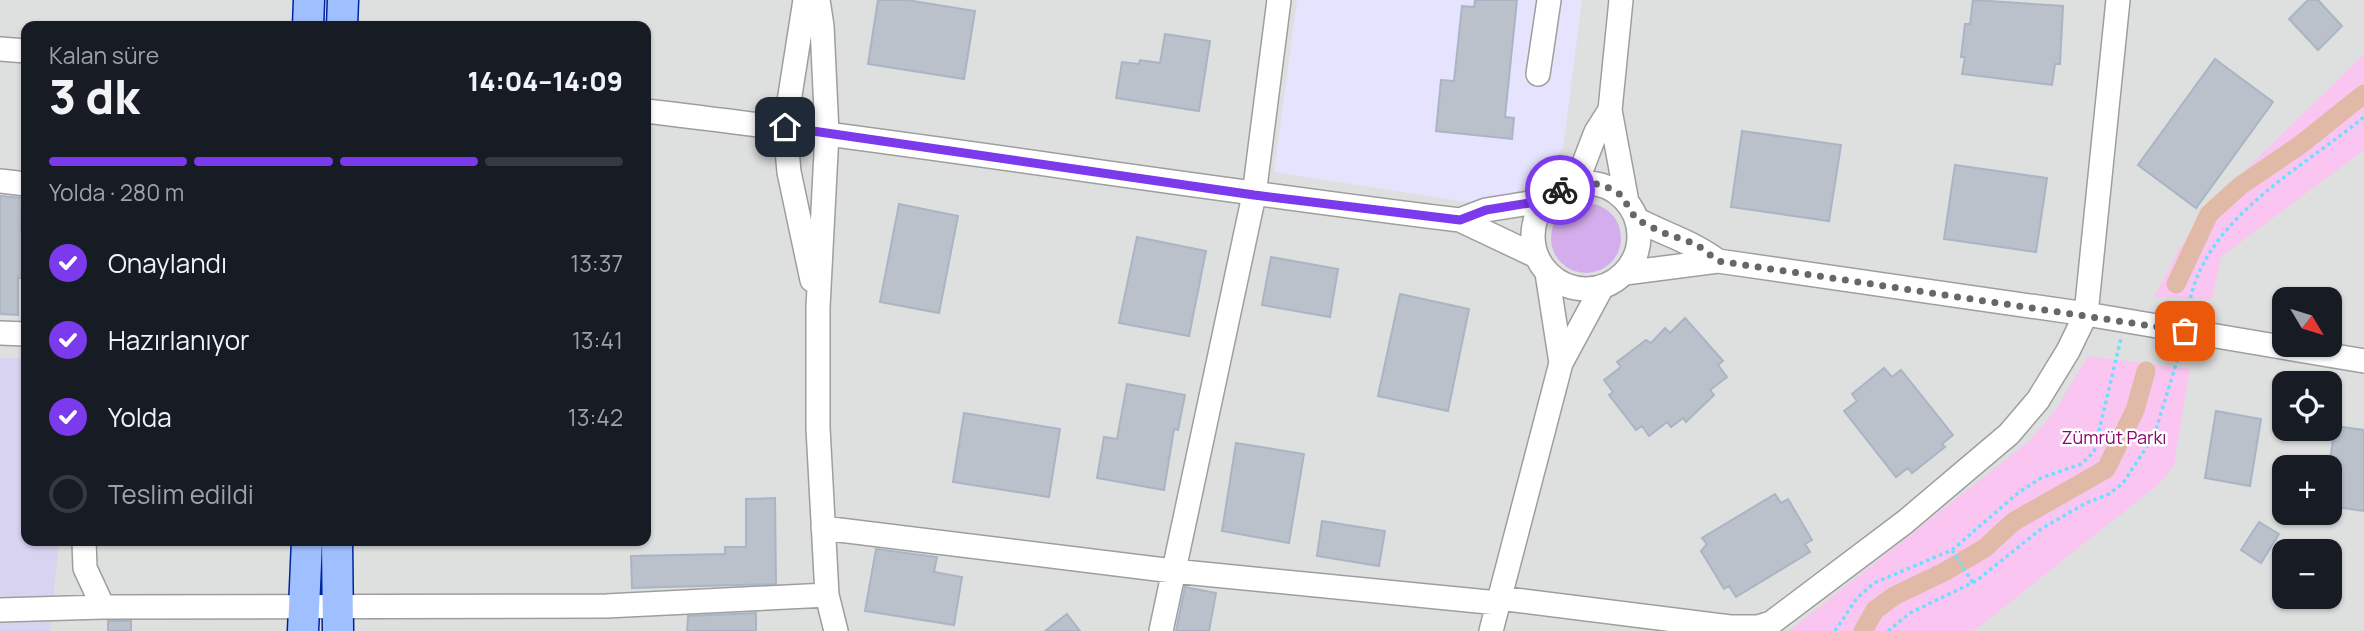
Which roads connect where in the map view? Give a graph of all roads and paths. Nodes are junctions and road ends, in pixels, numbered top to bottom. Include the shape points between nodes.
1 (309, 0) edge
2 (343, 0) edge
3 (805, 0) edge
4 (818, 0) edge
5 (1279, 0) edge
6 (1549, 0) edge
7 (1621, 0) edge
8 (2118, 0) edge
9 (308, 21) edge
10 (342, 21) edge
11 (0, 49) edge
12 (21, 51) edge
13 (1538, 74) dead end
14 (1610, 110) junction
15 (651, 112) edge
16 (2364, 117) edge
17 (785, 127) junction
18 (827, 132) junction
19 (0, 181) edge
20 (21, 183) edge
21 (1576, 184) junction
22 (1254, 195) junction
23 (1548, 200) junction
24 (1631, 210) junction
25 (1460, 220) junction
26 (1718, 261) junction
27 (1542, 264) junction
28 (1625, 273) junction
29 (1602, 287) junction
30 (818, 307) junction
31 (2086, 314) junction
32 (2124, 320) junction
33 (2185, 331) junction
34 (0, 333) edge
35 (21, 334) edge
36 (2364, 361) edge
37 (1561, 363) junction
38 (823, 528) junction
39 (84, 546) edge
40 (307, 546) edge
41 (337, 546) edge
42 (1953, 551) junction
43 (1172, 571) junction
44 (1973, 583) junction
45 (827, 595) junction
46 (1499, 600) junction
47 (103, 607) junction
48 (0, 610) edge
49 (302, 618) edge
50 (338, 619) edge
51 (836, 631) edge
52 (1161, 631) edge
53 (1491, 631) edge
54 (1835, 631) edge
55 (1888, 631) edge

1 - 9 main road
2 - 10 main road
3 - 17 street
4 - 18 street
5 - 22 street
6 - 13 street
7 - 14 street
8 - 31 street
11 - 12 street
14 - 21 street via 1596,132
14 - 24 street
15 - 17 street
16 - 33 path via 2281,179 2220,239 2195,279
17 - 18 street
17 - 30 street via 789,172
18 - 22 street
18 - 30 street
19 - 20 street
21 - 23 street
21 - 24 street via 1605,186
22 - 25 street
22 - 43 street
23 - 25 street via 1486,210
23 - 27 street via 1534,224
24 - 26 street via 1661,232 1696,244
24 - 28 street via 1639,244
25 - 27 street
26 - 28 street
26 - 31 street
27 - 29 street via 1563,284 1576,289
27 - 37 street
28 - 29 street
29 - 37 street
30 - 38 street
31 - 32 street
31 - 46 street via 2038,400 2009,434 1905,522 1771,623 1730,627
32 - 33 street
32 - 42 path via 2094,452 2081,464 2041,478 2018,493
33 - 36 street
33 - 44 path via 2154,436 2123,482 2041,529
34 - 35 street
37 - 46 street
38 - 43 street
38 - 45 street
39 - 47 street via 85,568
40 - 49 main road
41 - 50 main road
42 - 44 path
42 - 54 path via 1874,583 1857,598
43 - 46 street
43 - 52 street
44 - 55 path via 1910,613
45 - 50 street
45 - 51 street
46 - 53 street
47 - 48 street
47 - 49 street
49 - 50 street

